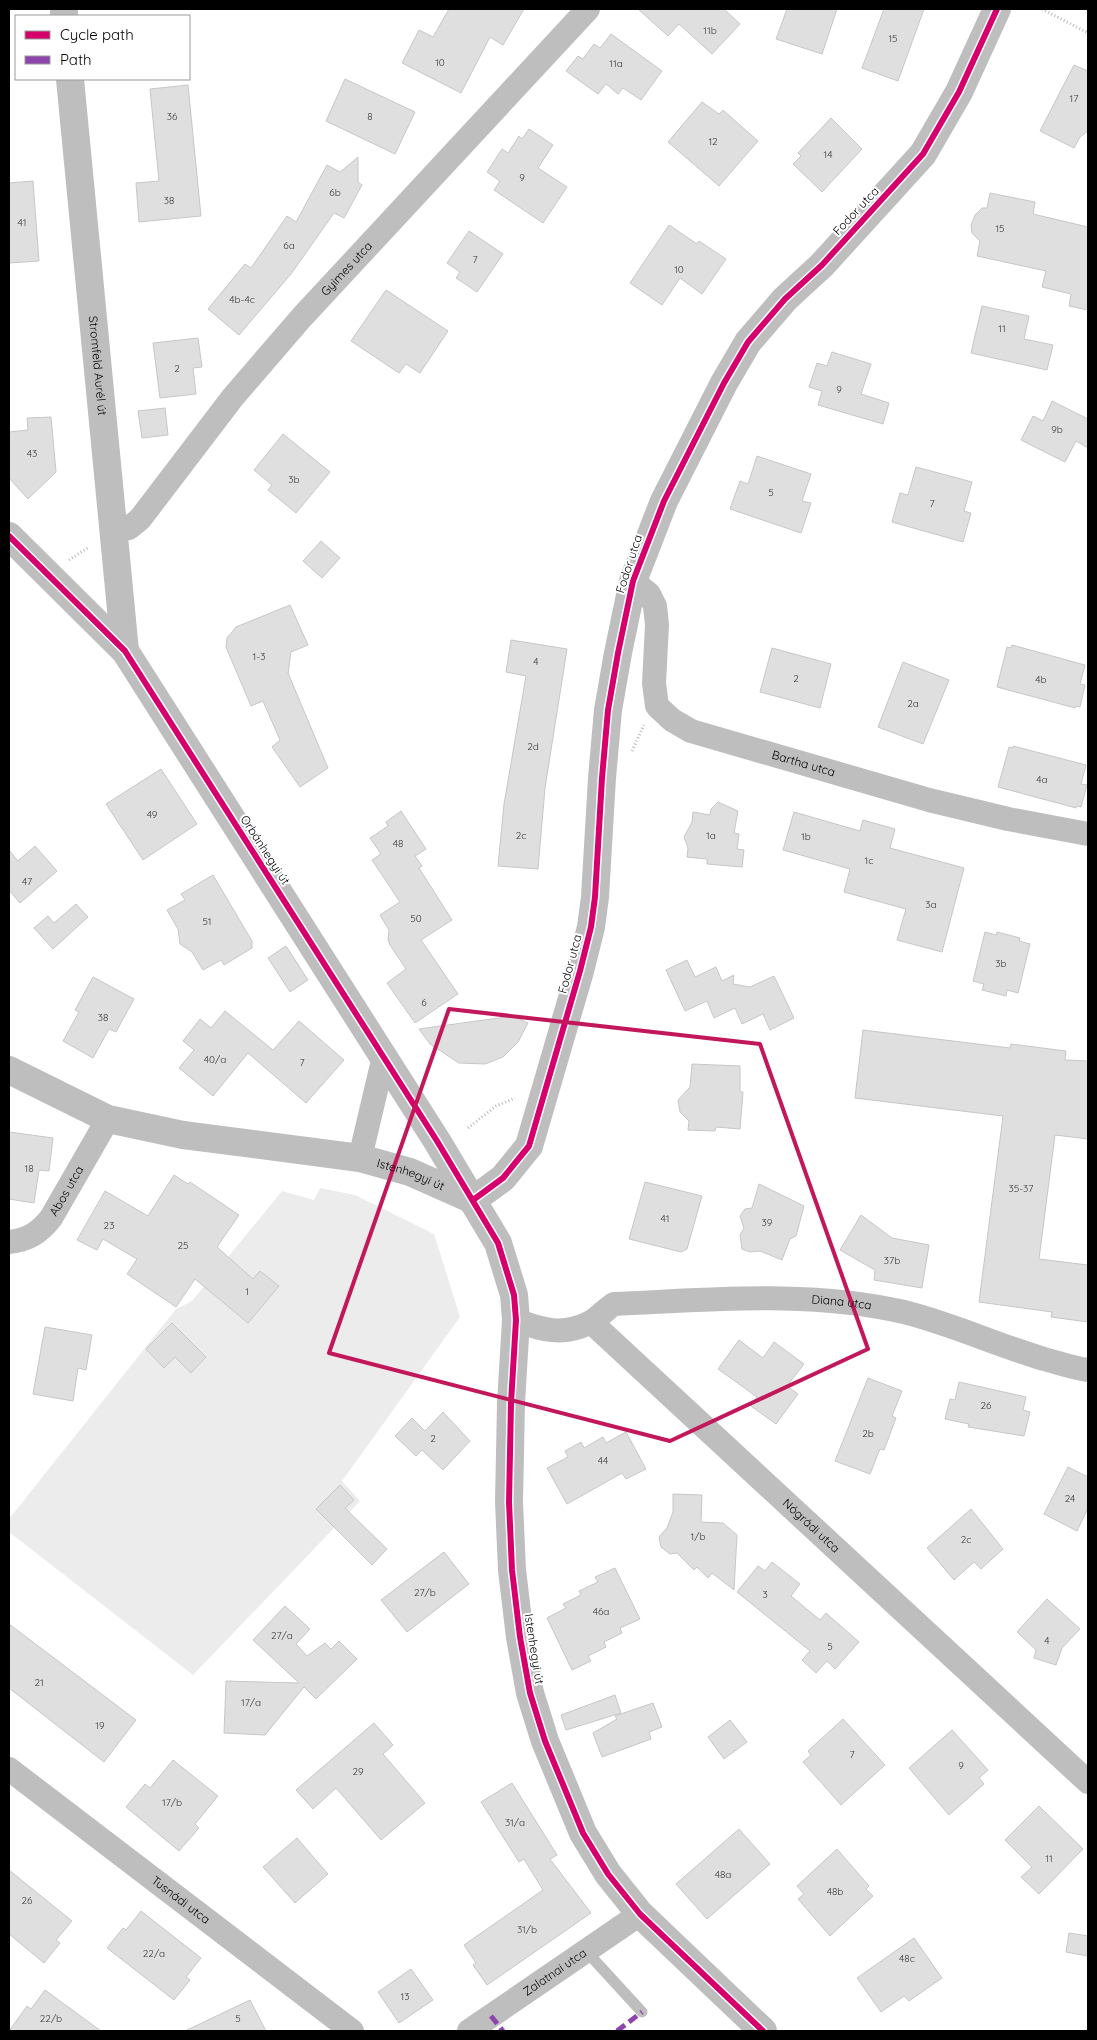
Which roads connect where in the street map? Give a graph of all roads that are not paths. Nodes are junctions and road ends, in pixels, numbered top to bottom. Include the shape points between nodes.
1 (588, 9) edge
2 (997, 9) edge
3 (70, 80) edge
4 (113, 530) junction
5 (9, 536) edge
6 (633, 581) junction
7 (125, 651) junction
8 (1088, 834) edge
9 (384, 1056) junction
10 (9, 1070) edge
11 (108, 1120) junction
12 (360, 1158) junction
13 (473, 1200) junction
14 (9, 1242) edge
15 (516, 1320) junction
16 (591, 1322) junction
17 (1088, 1370) edge
18 (9, 1769) edge
19 (1088, 1782) edge
20 (640, 1914) junction
21 (586, 1951) junction
22 (642, 2012) dead end
23 (352, 2031) edge
24 (469, 2031) edge
25 (763, 2031) edge

1 - 4 street, Gyimes utca via 302,317 233,398 140,519 129,528
2 - 6 street, Fodor utca via 959,92 923,154 748,342 664,501
3 - 4 street, Stromfeld Aurél út
4 - 7 street, Stromfeld Aurél út
5 - 7 street, Orbánhegyi út
6 - 8 street, Bartha utca via 649,594 655,606 658,625 654,683 657,706 691,731 929,800
6 - 13 street, Fodor utca via 608,710 595,897 580,970 529,1146 503,1178
7 - 9 street, Orbánhegyi út
9 - 12 street
9 - 13 street, Orbánhegyi út
10 - 11 street, Istenhegyi út
11 - 12 street, Istenhegyi út via 183,1135
11 - 14 street, Abos utca via 51,1218 40,1231 25,1240
12 - 13 street, Istenhegyi út via 410,1172
13 - 15 street, Istenhegyi út via 498,1243 506,1264
15 - 16 street via 555,1332
15 - 20 street, Istenhegyi út via 509,1502 516,1608 530,1693 563,1789 583,1832 608,1874
16 - 17 street, Diana utca via 614,1304 734,1299 821,1301 905,1313 1033,1356
16 - 19 street, Nógrádi utca
18 - 23 street, Tusnádi utca
20 - 21 street, Zalatnai utca
20 - 25 street, Istenhegyi út
21 - 22 lane
21 - 24 street, Zalatnai utca

